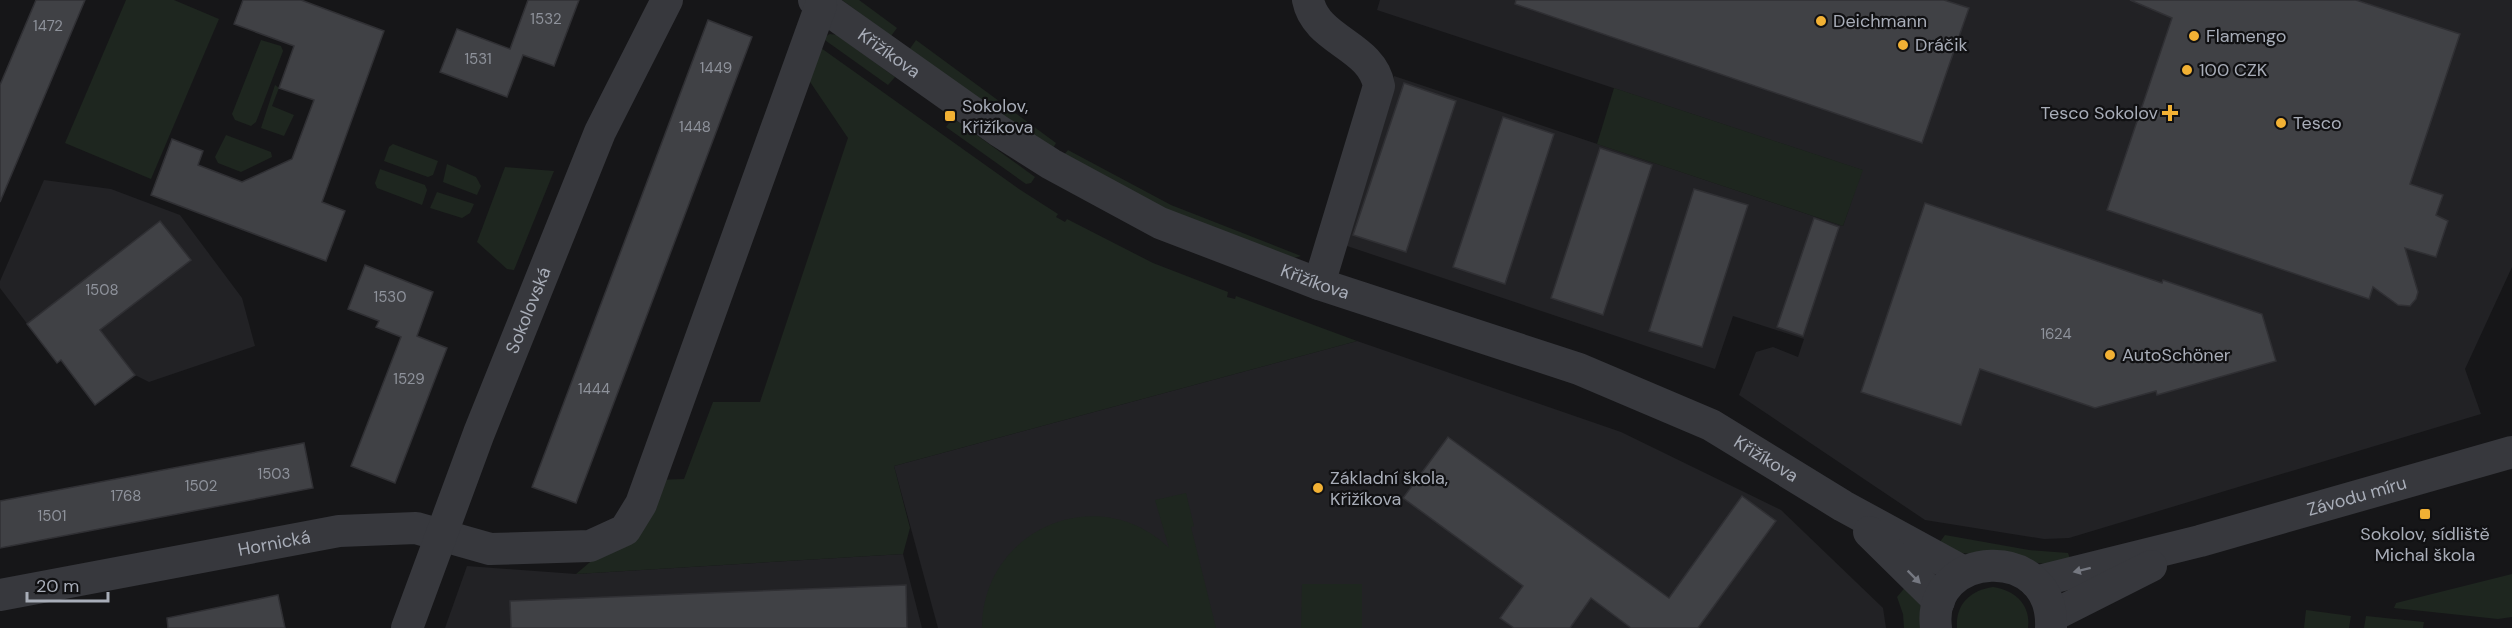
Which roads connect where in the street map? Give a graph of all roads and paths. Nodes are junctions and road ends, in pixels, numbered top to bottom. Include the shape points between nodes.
1 (667, 0) edge
2 (1308, 0) edge
3 (817, 2) edge
4 (1319, 284) junction
5 (2512, 452) edge
6 (1843, 506) junction
7 (442, 535) junction
8 (2200, 541) junction
9 (1964, 572) junction
10 (2036, 582) junction
11 (0, 595) edge
12 (1938, 615) edge
13 (2051, 622) edge
14 (407, 628) edge

1 - 7 street, Sokolovská via 600,132
2 - 4 street via 1329,33 1369,62 1377,73 1379,86
3 - 4 street, Křižíkova via 1052,164 1160,223
3 - 7 street, Hornická via 643,497 625,530 590,546 559,548 490,549
4 - 6 street, Křižíkova via 1579,369 1711,424
5 - 8 street, Závodu míru
6 - 9 street, Křižíkova
6 -> 12 street, Křižíkova
7 - 11 street, Hornická via 416,528 339,531
7 - 14 street, Sokolovská
8 -> 10 street, Závodu míru
8 - 13 street, Závodu míru
9 - 10 street via 2001,565 2020,570
9 - 12 street via 1949,585
10 - 13 street via 2046,598

